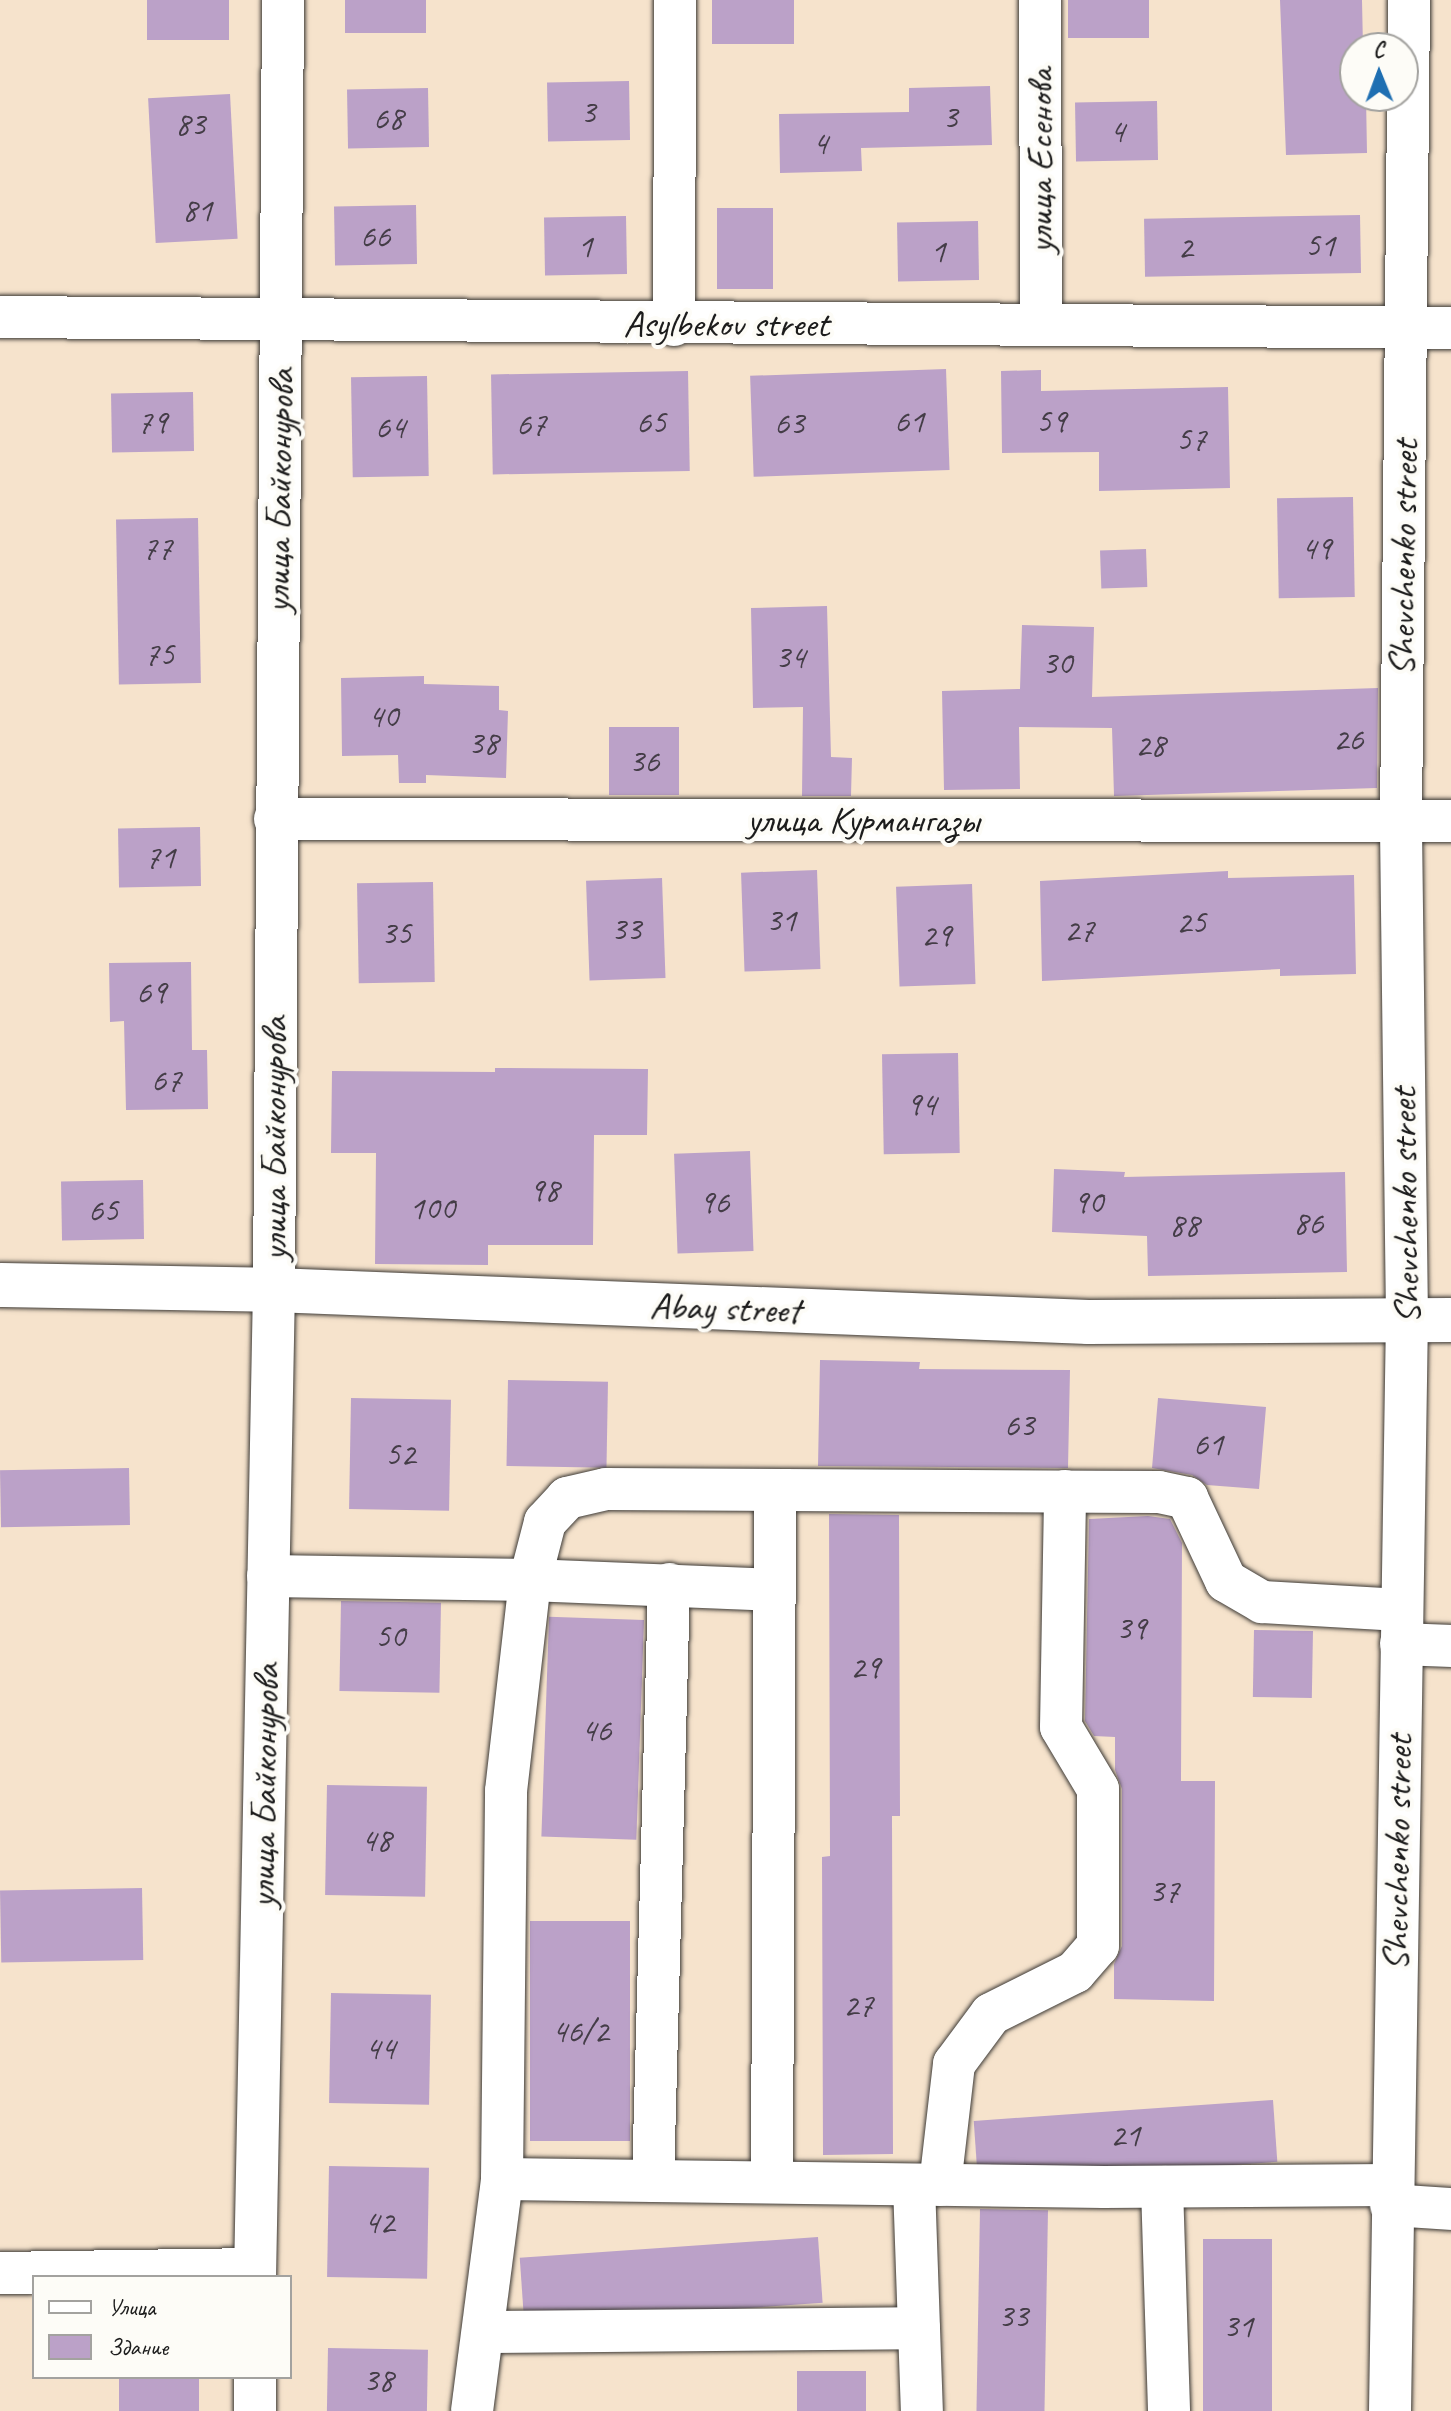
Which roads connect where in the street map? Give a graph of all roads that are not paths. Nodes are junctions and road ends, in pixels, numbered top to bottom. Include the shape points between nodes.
1 (283, 0) edge
2 (675, 0) edge
3 (1040, 0) edge
4 (1409, 0) edge
5 (0, 317) edge
6 (281, 318) junction
7 (1041, 322) junction
8 (674, 325) junction
9 (1406, 328) junction
10 (1451, 328) edge
11 (275, 819) junction
12 (1401, 820) junction
13 (1451, 821) edge
14 (0, 1285) edge
15 (274, 1290) junction
16 (1407, 1319) junction
17 (1451, 1320) edge
18 (775, 1490) junction
19 (1065, 1491) junction
20 (268, 1576) junction
21 (530, 1580) junction
22 (669, 1584) junction
23 (774, 1590) junction
24 (1401, 1627) junction
25 (1451, 1646) edge
26 (502, 2179) junction
27 (653, 2181) junction
28 (772, 2182) junction
29 (927, 2185) junction
30 (1162, 2187) junction
31 (1391, 2195) junction
32 (1451, 2209) edge
33 (0, 2273) edge
34 (255, 2273) edge
35 (919, 2328) junction
36 (485, 2332) junction
37 (255, 2379) edge
38 (255, 2411) edge
39 (472, 2411) edge
40 (922, 2411) edge
41 (1169, 2411) edge
42 (1390, 2411) edge

1 - 6 street, улица Байконурова
2 - 8 street
3 - 7 street, улица Есенова
4 - 9 street, Shevchenko street
5 - 6 street, Asylbekov street
6 - 8 street, Asylbekov street
6 - 11 street, улица Байконурова
7 - 8 street, Asylbekov street
7 - 9 street, Asylbekov street
9 - 10 street, Asylbekov street
9 - 12 street, Shevchenko street
11 - 12 street, улица Курмангазы
11 - 15 street, улица Байконурова
12 - 13 street, улица Курмангазы
12 - 16 street, Shevchenko street
14 - 15 main road, Abay street
15 - 16 main road, Abay street via 1088,1322
15 - 20 street, улица Байконурова
16 - 17 main road, Abay street
16 - 24 street, Shevchenko street
18 - 19 street
18 - 21 street via 606,1489 567,1498 545,1522
18 - 23 street
19 - 24 street via 1159,1492 1187,1498 1226,1581 1262,1602
19 - 29 street via 1061,1727 1098,1789 1098,1946 1075,1972 991,2014 954,2064
20 - 21 street
20 - 34 street, улица Байконурова
21 - 22 street
21 - 26 street via 506,1791
22 - 23 street
22 - 27 street
23 - 28 street
24 - 25 street
24 - 31 street, Shevchenko street
26 - 27 street
26 - 36 street
27 - 28 street
28 - 29 street
29 - 30 street
29 - 35 street
30 - 31 street
30 - 41 street
31 - 32 street
31 - 42 street, Shevchenko street
33 - 34 street
35 - 36 street
35 - 40 street
36 - 39 street
37 - 38 street

